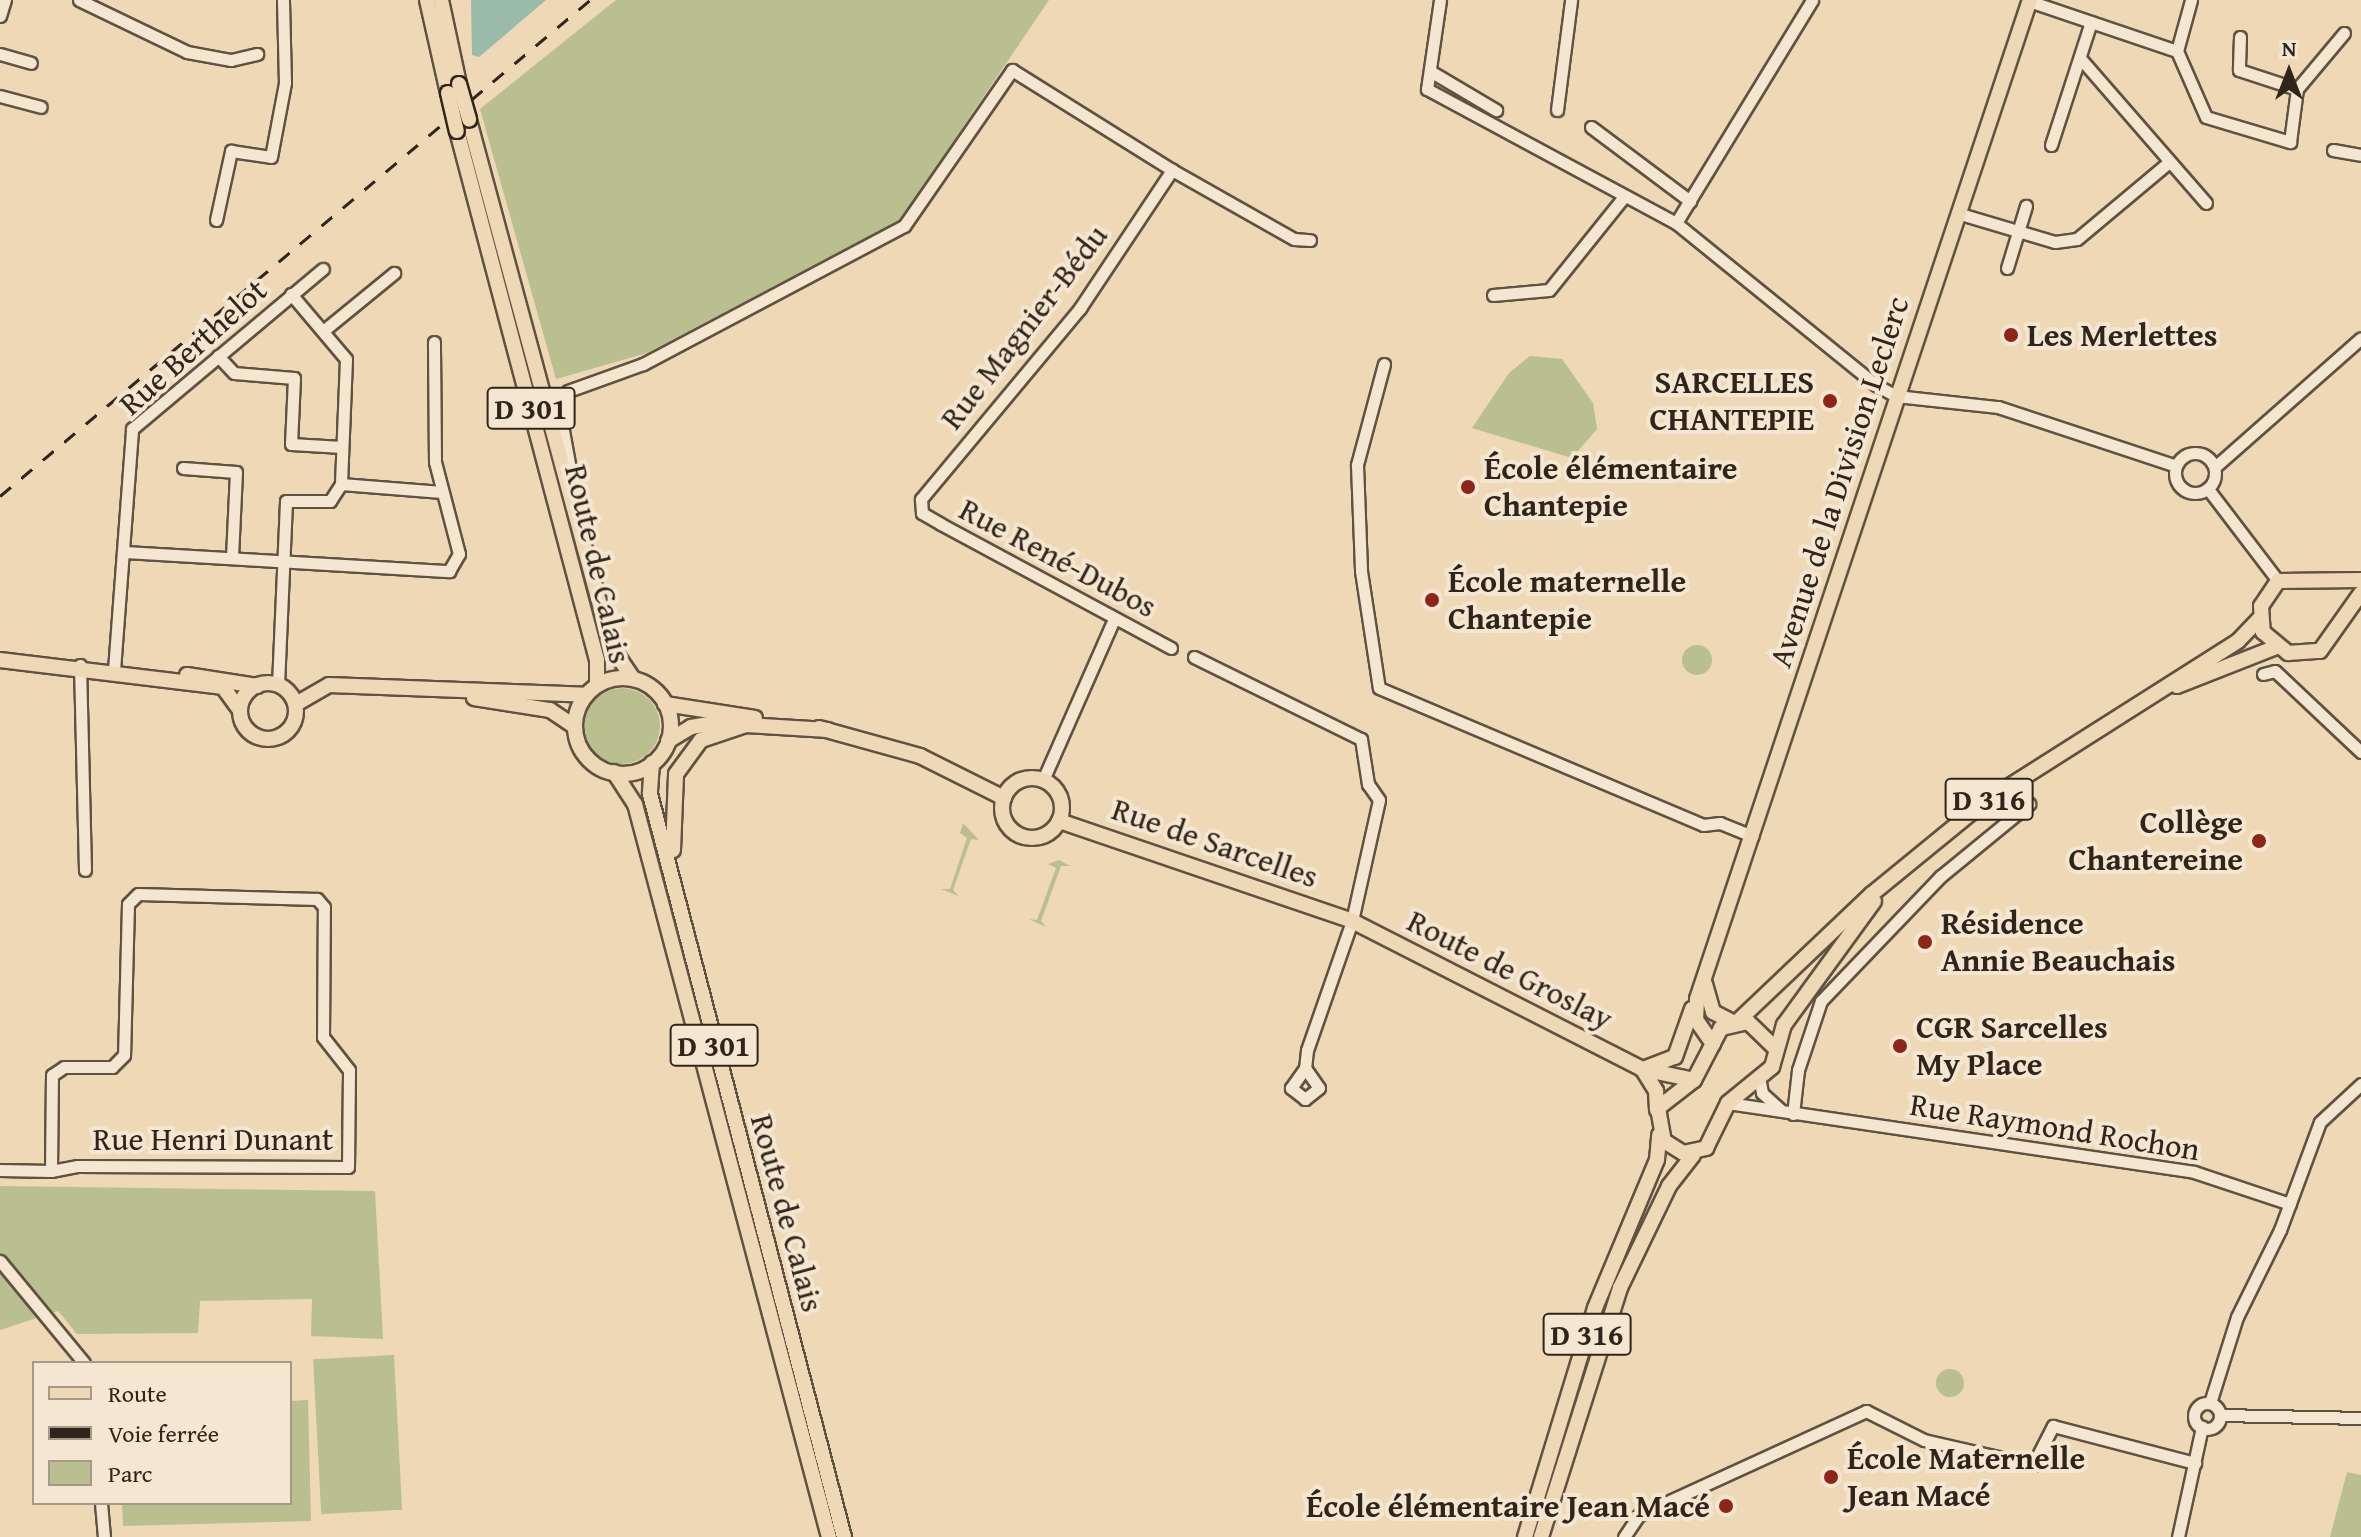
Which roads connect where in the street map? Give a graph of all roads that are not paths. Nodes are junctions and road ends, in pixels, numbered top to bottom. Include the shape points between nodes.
1 (5, 0) edge
2 (79, 0) edge
3 (283, 0) edge
4 (427, 0) edge
5 (441, 0) edge
6 (1440, 0) edge
7 (1571, 0) edge
8 (2029, 0) edge
9 (2191, 0) edge
10 (1808, 2) edge
11 (0, 16) edge
12 (2091, 22) junction
13 (2344, 33) dead end
14 (2240, 37) dead end
15 (2177, 51) junction
16 (0, 54) edge
17 (257, 54) dead end
18 (2080, 58) junction
19 (31, 63) dead end
20 (1430, 71) junction
21 (454, 89) junction
22 (2297, 89) junction
23 (0, 96) edge
24 (41, 107) dead end
25 (1496, 110) dead end
26 (1557, 110) dead end
27 (1591, 127) dead end
28 (2051, 145) dead end
29 (2333, 150) dead end
30 (2361, 155) edge
31 (2169, 162) junction
32 (1172, 170) junction
33 (1623, 198) junction
34 (1690, 201) junction
35 (2206, 203) dead end
36 (2026, 206) dead end
37 (1957, 213) junction
38 (216, 220) dead end
39 (1676, 223) junction
40 (2017, 233) junction
41 (1310, 240) dead end
42 (2007, 268) dead end
43 (323, 269) dead end
44 (394, 273) dead end
45 (291, 294) junction
46 (1493, 295) dead end
47 (323, 331) junction
48 (2361, 338) edge
49 (434, 342) dead end
50 (218, 356) junction
51 (1384, 364) dead end
52 (1896, 396) junction
53 (342, 447) junction
54 (2173, 465) junction
55 (2216, 466) junction
56 (183, 468) dead end
57 (341, 484) junction
58 (2208, 489) junction
59 (442, 492) junction
60 (575, 512) junction
61 (922, 513) joint
62 (125, 552) junction
63 (232, 557) junction
64 (286, 559) junction
65 (2321, 580) junction
66 (2361, 580) edge
67 (2278, 581) junction
68 (2361, 593) edge
69 (2260, 618) junction
70 (1114, 619) junction
71 (2340, 619) junction
72 (2276, 647) junction
73 (1171, 648) dead end
74 (1194, 657) dead end
75 (0, 660) edge
76 (80, 665) junction
77 (114, 670) junction
78 (2263, 674) dead end
79 (633, 679) junction
80 (257, 686) junction
81 (281, 686) junction
82 (397, 687) junction
83 (592, 690) junction
84 (2136, 703) junction
85 (296, 704) junction
86 (665, 704) junction
87 (240, 710) junction
88 (749, 718) junction
89 (575, 727) junction
90 (828, 730) junction
91 (668, 741) junction
92 (2361, 752) edge
93 (652, 763) junction
94 (614, 772) junction
95 (1043, 780) junction
96 (1004, 798) junction
97 (2029, 804) dead end
98 (1059, 821) junction
99 (1752, 836) junction
100 (85, 870) dead end
101 (1892, 879) junction
102 (1352, 921) junction
103 (691, 957) junction
104 (1705, 983) junction
105 (1697, 999) junction
106 (1736, 1021) junction
107 (1713, 1044) junction
108 (1775, 1048) junction
109 (1305, 1068) dead end
110 (1642, 1069) junction
111 (1759, 1077) junction
112 (1694, 1080) junction
113 (2361, 1084) edge
114 (1728, 1103) junction
115 (1657, 1110) junction
116 (1789, 1113) junction
117 (1659, 1135) junction
118 (1693, 1155) junction
119 (0, 1170) edge
120 (51, 1171) junction
121 (2290, 1204) junction
122 (0, 1261) edge
123 (82, 1361) edge
124 (2210, 1403) junction
125 (2220, 1415) junction
126 (2361, 1418) edge
127 (2202, 1427) junction
128 (2195, 1463) junction
129 (101, 1505) edge
130 (104, 1537) edge
131 (829, 1537) edge
132 (844, 1537) edge
133 (1525, 1537) edge
134 (1541, 1537) edge
135 (1624, 1537) edge
136 (2178, 1537) edge

1 - 11 street
2 - 17 street via 187,52 231,60
3 - 38 street via 285,83 271,157 231,151
4 - 21 main road, D 301
5 - 21 main road, D 301
6 - 20 street
7 - 26 street
8 - 12 street
8 - 37 main road, Avenue de la Division Leclerc
9 - 15 street
10 - 34 street
12 - 15 street
12 - 18 street
13 - 22 street
14 - 22 street via 2239,70
15 - 22 street via 2206,117 2290,142
16 - 19 street
18 - 28 street
18 - 31 street
20 - 25 street
20 - 33 street via 1427,89
21 - 60 main road, Route de Calais / D 301, bridge via 469,120
21 - 83 main road, Route de Calais / D 301, bridge via 457,131 597,660
23 - 24 street
27 - 34 street
29 - 30 street
31 - 35 street
31 - 40 street via 2077,239
32 - 41 street via 1294,239
32 - 60 street via 1012,70 904,226 643,364 568,391 560,414
32 - 61 street, Rue Magnier-Bédu via 1080,308 921,499
33 - 39 street
33 - 46 street via 1549,290
34 - 39 street
36 - 40 street
37 - 40 street
37 - 52 main road, Avenue de la Division Leclerc
39 - 52 street
40 - 42 street
43 - 45 street, Rue Berthelot
44 - 47 street
45 - 47 street
45 - 50 street, Rue Berthelot
47 - 53 street via 346,359
48 - 55 street
49 - 59 street
50 - 53 street via 234,373 294,378 291,444
50 - 62 street, Rue Berthelot via 132,429
51 - 99 street via 1357,465 1361,571 1379,688 1703,825 1720,823
52 - 54 street via 1998,407
52 - 99 main road, Avenue de la Division Leclerc
53 - 57 street
54 - 55 street via 2186,454
54 - 58 street via 2180,486
55 - 58 street
56 - 63 street via 236,472
57 - 59 street
57 - 64 street via 330,501 286,501
58 - 67 street
59 - 64 street via 459,554 449,571
60 - 79 main road, Route de Calais / D 301 via 614,653
61 - 70 street, Rue René-Dubos
62 - 63 street
62 - 77 street, Rue Berthelot
63 - 64 street
64 - 81 street
65 - 66 main road
65 - 67 main road
65 - 71 main road via 2336,597
67 - 69 main road
68 - 71 main road
69 - 72 main road
69 - 84 main road, D 316 via 2247,635
70 - 73 street, Rue René-Dubos
70 - 95 street
71 - 72 main road via 2320,651
72 - 84 main road, D 316
74 - 102 street via 1361,739 1381,810
75 - 76 main road
76 - 77 main road
76 - 100 street
77 - 80 main road
77 - 87 main road via 223,687
78 - 92 street via 2275,671
79 - 83 main road
79 - 86 main road
80 - 81 main road
80 - 87 main road
81 - 82 main road via 320,679
81 - 85 main road
82 - 83 main road
82 - 85 main road via 316,687
82 - 89 main road via 543,708
83 - 89 main road
84 - 101 main road, D 316 via 2019,777
85 - 87 main road via 292,727 274,739 247,730
86 - 88 main road
86 - 91 main road
88 - 90 main road
88 - 91 main road via 691,727
89 - 94 main road via 589,759
90 - 96 main road via 920,756
90 - 103 main road via 737,726 685,756 670,831
91 - 93 main road
93 - 94 main road
93 - 103 main road, Route de Calais / D 301 via 650,794
94 - 131 main road, Route de Calais / D 301 via 635,804
95 - 96 main road via 1025,779
95 - 98 main road via 1058,793
96 - 98 main road via 1006,822 1018,834 1037,837
97 - 116 street via 1941,876 1821,1001
98 - 102 main road, Rue de Sarcelles
99 - 104 main road, Avenue de la Division Leclerc
101 - 106 main road, D 316
101 - 108 main road, D 316 via 1792,1013
102 - 109 street
102 - 110 main road, Route de Groslay
103 - 132 main road, Route de Calais / D 301
104 - 105 main road, Avenue de la Division Leclerc
104 - 106 main road via 1713,1012
105 - 107 main road via 1696,1020
105 - 110 main road, Avenue de la Division Leclerc via 1675,1057
106 - 107 main road
106 - 108 main road via 1762,1030
107 - 112 main road
108 - 111 main road via 1772,1067
110 - 112 main road, Route de Groslay
110 - 115 main road via 1656,1091
111 - 114 main road
111 - 116 street via 1766,1099
112 - 115 main road
113 - 121 street via 2320,1122
114 - 116 street, Rue Raymond Rochon
114 - 118 main road via 1709,1144
115 - 117 main road
116 - 121 street, Rue Raymond Rochon via 2194,1172
117 - 118 main road
117 - 133 main road, D 316 via 1657,1160 1595,1308
118 - 134 main road, D 316 via 1669,1186 1620,1288
119 - 120 street, Rue Henri Dunant
120 - 120 street, Rue Henri Dunant via 52,1075 64,1067 112,1067 124,1055 128,904 138,894 317,899 324,907 323,1037 349,1070 348,1167
121 - 124 street via 2237,1317
122 - 123 street
124 - 125 street
124 - 127 street via 2195,1410
125 - 126 street
125 - 127 street via 2214,1426
127 - 128 street
128 - 135 street via 2053,1426 2033,1465 1924,1440 1866,1411 1639,1515
128 - 136 street
129 - 130 street

